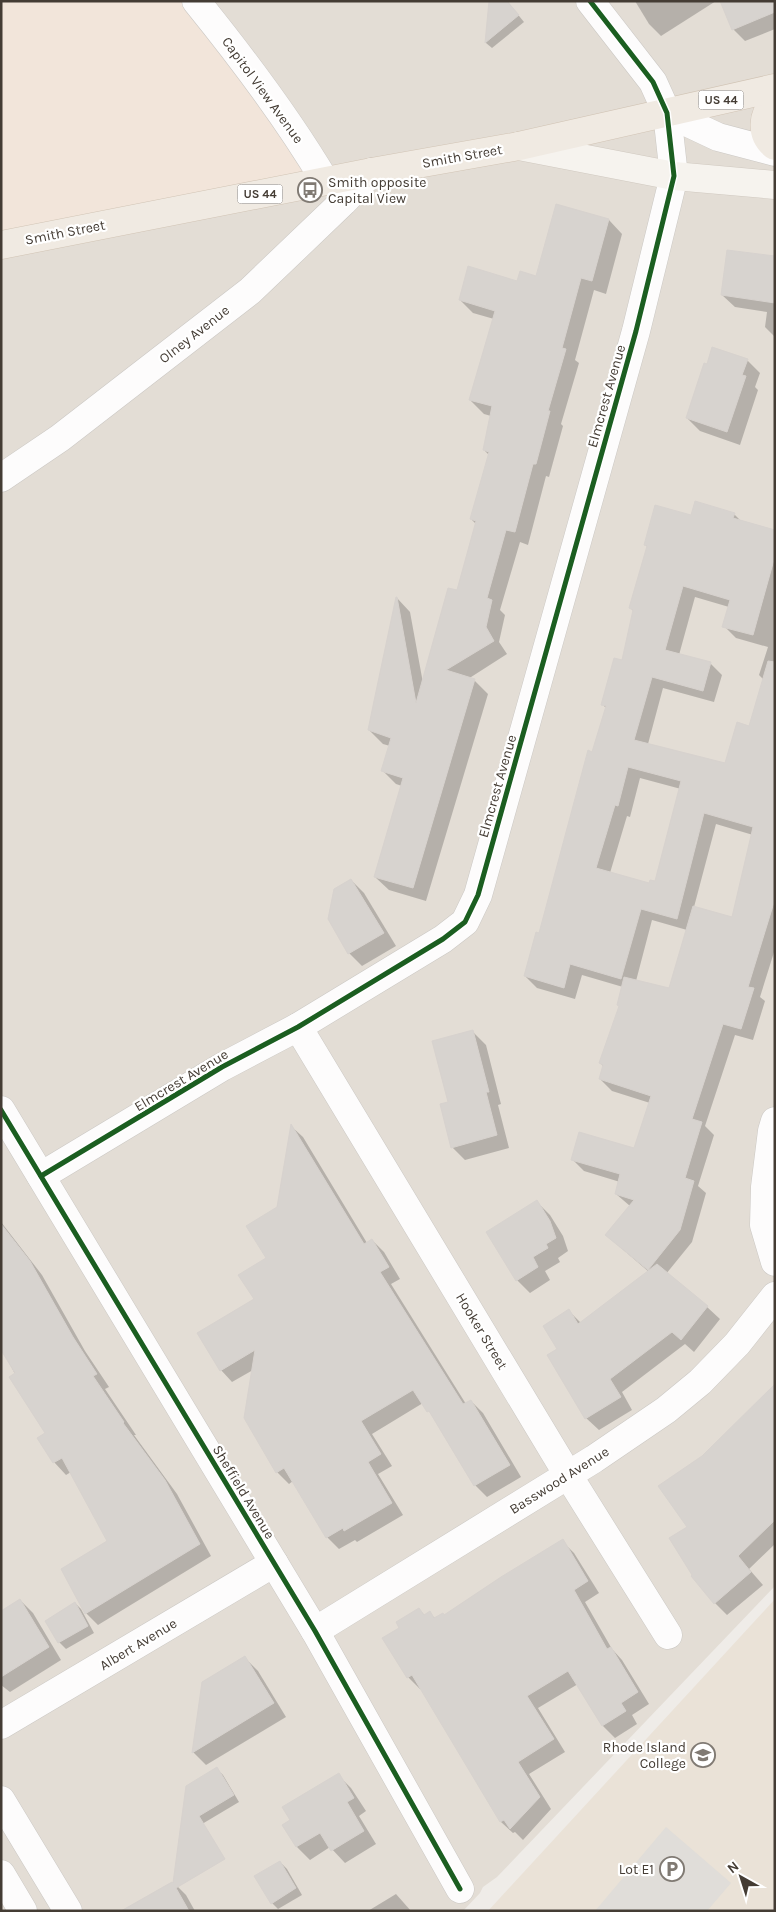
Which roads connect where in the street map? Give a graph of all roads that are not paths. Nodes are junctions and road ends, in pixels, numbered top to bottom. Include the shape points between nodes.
1 (196, 1) edge
2 (590, 1) edge
3 (775, 88) edge
4 (775, 102) edge
5 (668, 113) junction
6 (519, 146) junction
7 (775, 146) edge
8 (775, 152) edge
9 (372, 172) junction
10 (674, 176) junction
11 (326, 181) junction
12 (775, 185) edge
13 (1, 245) edge
14 (1, 478) edge
15 (298, 1027) junction
16 (1, 1110) edge
17 (775, 1121) edge
18 (41, 1176) junction
19 (775, 1262) edge
20 (775, 1296) edge
21 (568, 1475) junction
22 (274, 1563) junction
23 (315, 1631) junction
24 (668, 1635) dead end
25 (1, 1725) edge
26 (1, 1800) edge
27 (1, 1874) edge
28 (460, 1889) dead end
29 (23, 1911) edge
30 (68, 1911) edge

1 - 11 street, Capitol View Avenue via 295,130
2 - 5 street via 653,82
3 - 5 main road, Smith Street / US 44
4 - 7 main road via 765,117 763,127
5 - 6 main road, Smith Street / US 44
5 - 8 street via 718,137
5 - 10 street, Elmcrest Avenue
6 - 9 main road, Smith Street / US 44
6 - 10 main road
9 - 11 main road, Smith Street / US 44
9 - 14 street, Olney Avenue via 250,291 60,438
10 - 12 main road
10 - 15 street, Elmcrest Avenue via 636,331 478,896 465,922 443,939
11 - 13 main road, Smith Street / US 44
15 - 18 street, Elmcrest Avenue via 222,1067
15 - 21 street, Hooker Street
16 - 18 street, Sheffield Avenue
17 - 19 street via 765,1187 764,1225
18 - 22 street, Sheffield Avenue
20 - 21 street, Basswood Avenue via 737,1344 700,1382 666,1410
21 - 23 street, Basswood Avenue
21 - 24 street, Hooker Street
22 - 23 street, Sheffield Avenue
22 - 25 street, Albert Avenue
23 - 28 street, Sheffield Avenue
26 - 30 street
27 - 29 street

